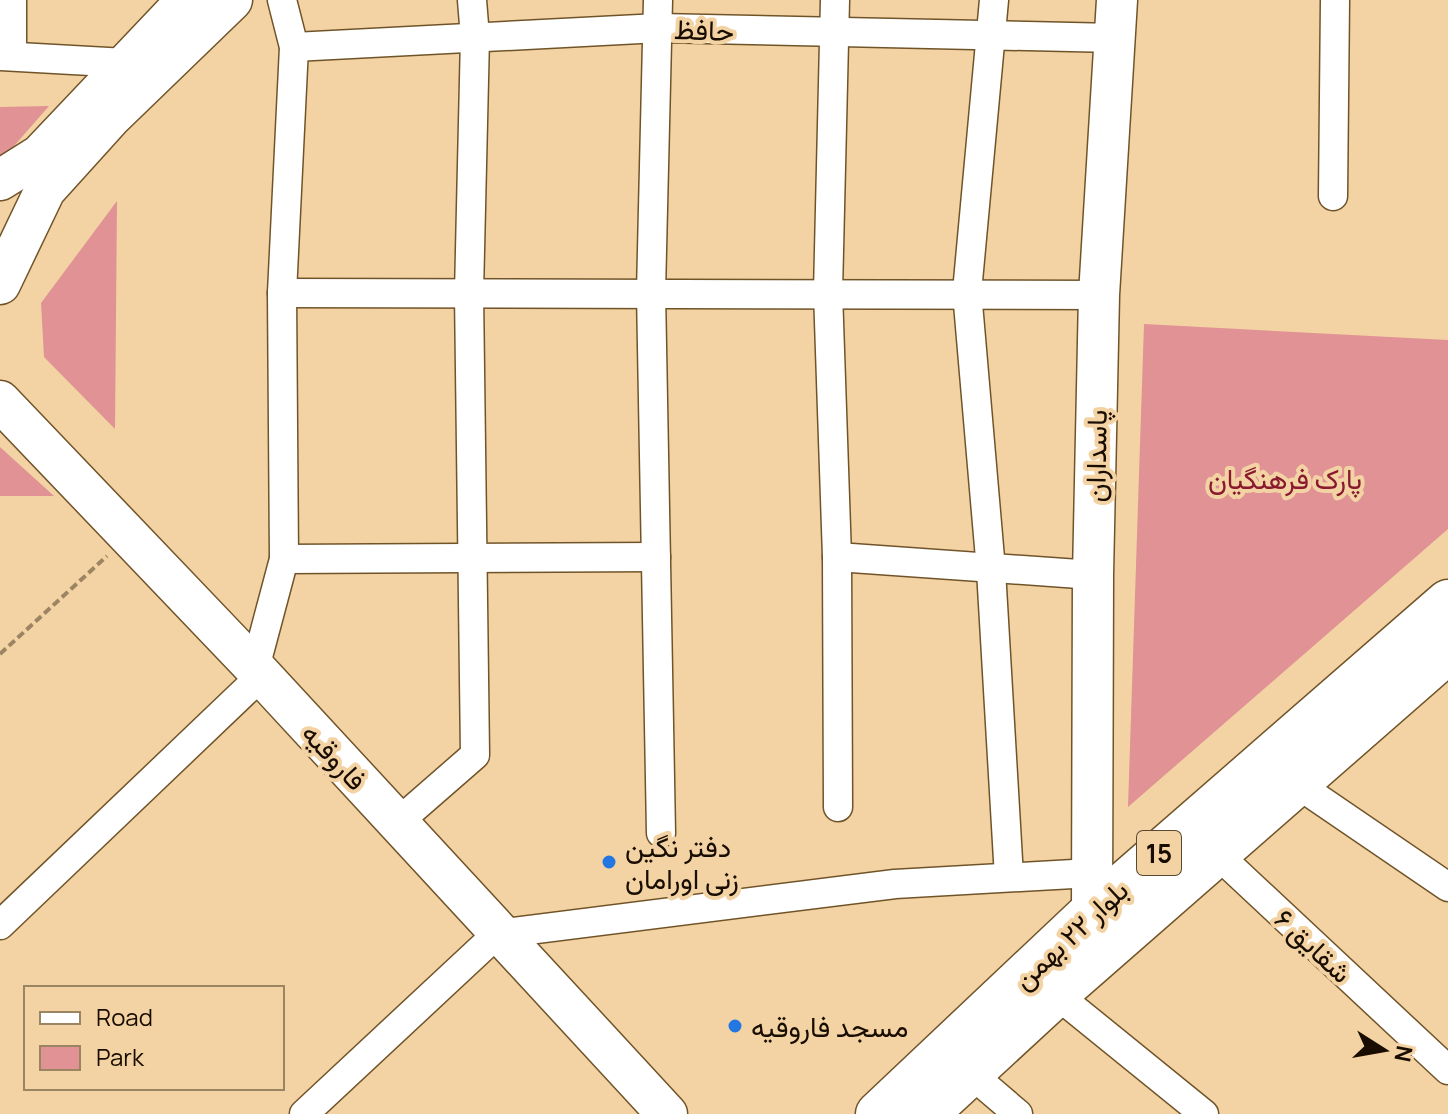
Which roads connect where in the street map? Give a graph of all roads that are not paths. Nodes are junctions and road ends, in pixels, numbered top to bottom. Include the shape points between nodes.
1 (12, 0) edge
2 (186, 0) edge
3 (232, 0) edge
4 (282, 0) edge
5 (472, 0) edge
6 (835, 0) edge
7 (994, 0) edge
8 (1335, 0) edge
9 (658, 14) edge
10 (1116, 19) edge
11 (836, 33) junction
12 (993, 34) junction
13 (475, 37) junction
14 (294, 47) junction
15 (6, 56) edge
16 (126, 63) junction
17 (0, 180) edge
18 (1333, 196) dead end
19 (0, 284) edge
20 (651, 292) junction
21 (828, 292) junction
22 (967, 292) junction
23 (282, 293) junction
24 (469, 293) junction
25 (1099, 295) junction
26 (0, 401) edge
27 (472, 557) junction
28 (656, 557) junction
29 (837, 557) junction
30 (284, 559) junction
31 (991, 570) junction
32 (1093, 575) junction
33 (1448, 602) edge
34 (1448, 651) edge
35 (258, 672) junction
36 (1297, 784) junction
37 (838, 807) dead end
38 (397, 823) junction
39 (661, 833) dead end
40 (1216, 853) junction
41 (1009, 877) junction
42 (1448, 887) edge
43 (1092, 892) junction
44 (0, 925) edge
45 (497, 934) junction
46 (1056, 994) junction
47 (1448, 1070) edge
48 (970, 1073) junction
49 (304, 1114) edge
50 (667, 1114) edge
51 (878, 1114) edge
52 (926, 1114) edge
53 (1018, 1114) edge
54 (1204, 1114) edge

1 - 15 street
2 - 16 main road
3 - 19 main road via 111,117 45,190
4 - 14 street
5 - 13 street
6 - 11 street
7 - 12 street
8 - 18 street
9 - 11 street, حافظ
9 - 13 street, حافظ
9 - 20 street
10 - 12 street, حافظ
10 - 25 main road, پاسداران
11 - 12 street, حافظ
11 - 21 street
12 - 22 street
13 - 14 street, حافظ
13 - 24 street
14 - 23 street
15 - 16 street
16 - 17 main road via 40,155
20 - 21 street
20 - 24 street
20 - 28 street
21 - 22 street
21 - 29 street
22 - 25 street
22 - 31 street
23 - 24 street
23 - 30 street
24 - 27 street
25 - 32 main road, پاسداران
26 - 35 main road, فاروقیه
27 - 28 street
27 - 30 street
27 - 38 street via 475,755
28 - 39 street
29 - 31 street
29 - 37 street
30 - 35 street
31 - 32 street
31 - 41 street
32 - 43 main road, پاسداران
33 - 43 main road, بلوار ۲۲ بهمن / 15
34 - 36 main road, بلوار ۲۲ بهمن / 15
35 - 38 main road, فاروقیه
35 - 44 street
36 - 40 main road, بلوار ۲۲ بهمن / 15
36 - 42 street
38 - 45 main road, فاروقیه
40 - 46 main road, بلوار ۲۲ بهمن / 15
40 - 47 street, شقایق ۶
41 - 43 street
41 - 45 street via 895,884
43 - 51 main road, بلوار ۲۲ بهمن / 15
45 - 49 street
45 - 50 main road, فاروقیه
46 - 48 main road, بلوار ۲۲ بهمن / 15
46 - 54 street
48 - 52 main road, بلوار ۲۲ بهمن / 15
48 - 53 street

